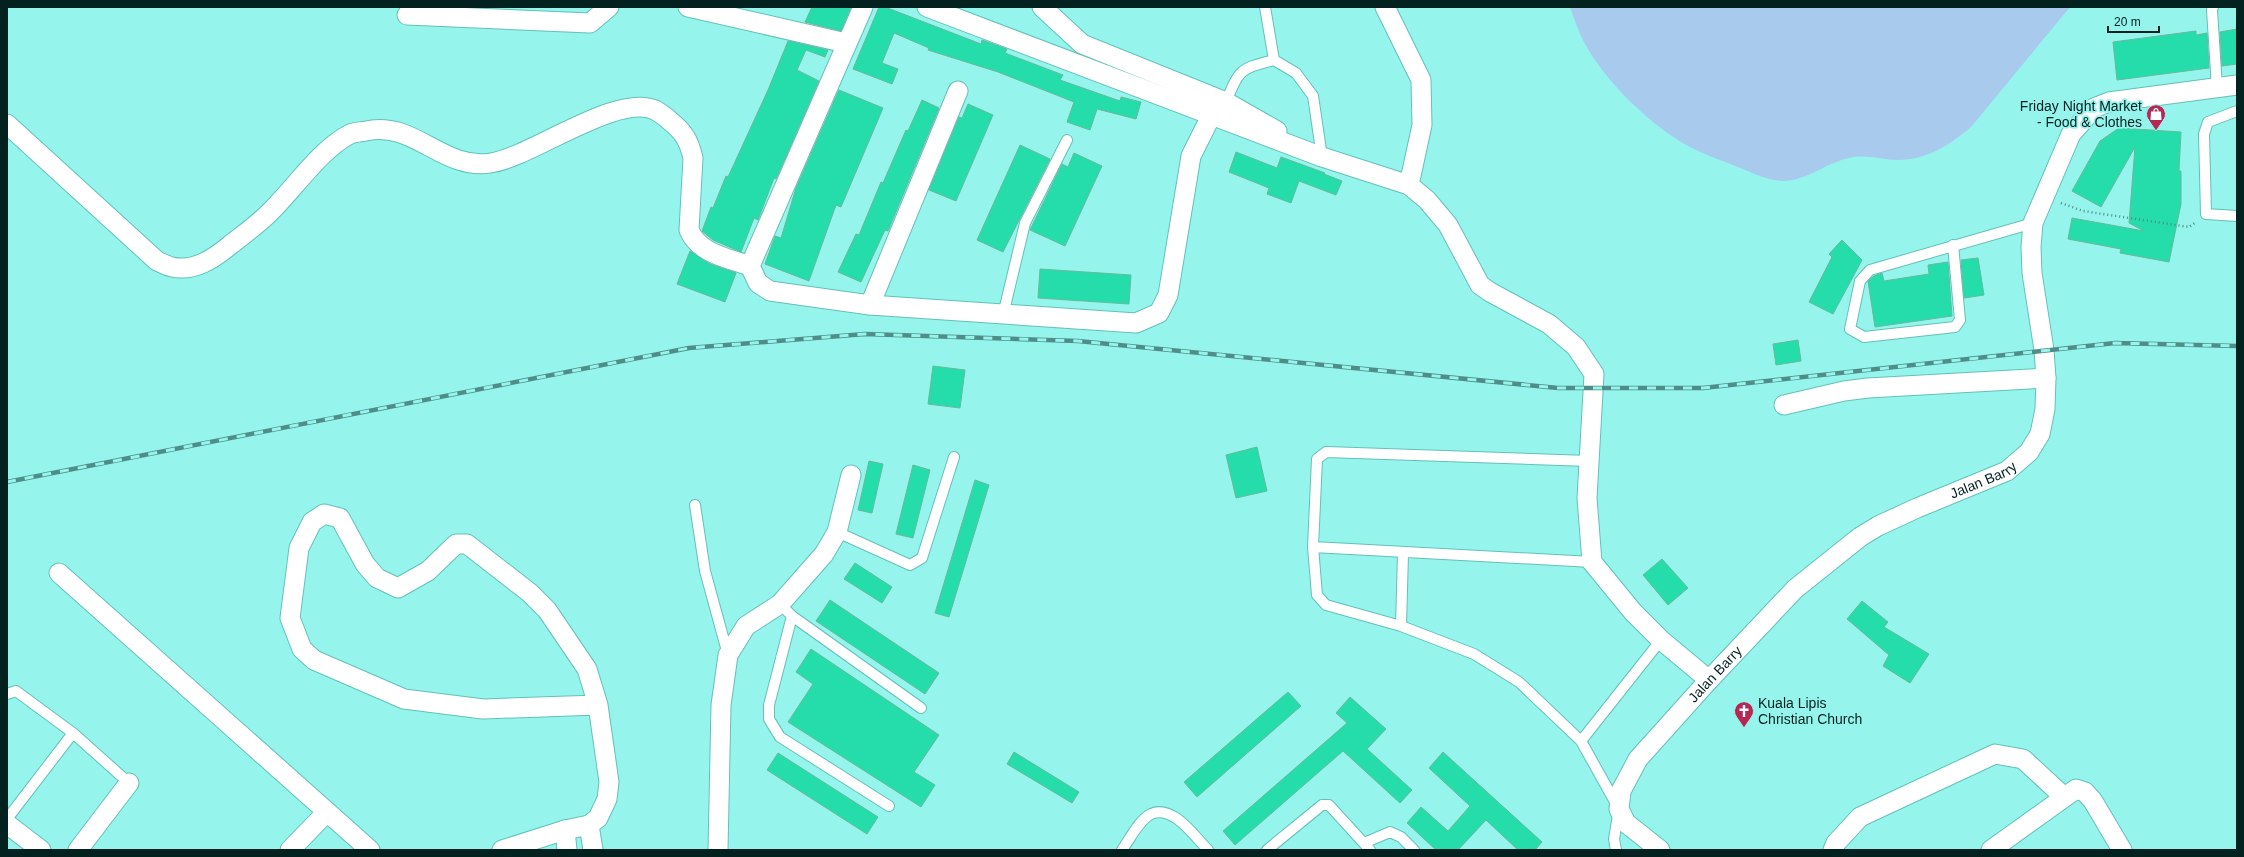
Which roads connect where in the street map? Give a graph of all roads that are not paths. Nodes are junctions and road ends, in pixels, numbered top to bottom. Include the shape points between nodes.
1 (609, 7) edge
2 (688, 7) edge
3 (863, 7) edge
4 (927, 7) edge
5 (1042, 7) edge
6 (1265, 7) edge
7 (1385, 7) edge
8 (2213, 7) edge
9 (407, 15) dead end
10 (846, 43) junction
11 (1274, 60) junction
12 (2237, 85) edge
13 (2217, 88) junction
14 (958, 91) dead end
15 (1226, 102) junction
16 (2237, 111) edge
17 (1211, 116) junction
18 (7, 124) edge
19 (1067, 140) dead end
20 (1322, 157) junction
21 (1409, 185) junction
22 (2237, 216) edge
23 (2034, 223) junction
24 (1953, 245) junction
25 (750, 266) junction
26 (870, 305) junction
27 (1003, 315) junction
28 (2046, 378) junction
29 (1784, 405) dead end
30 (954, 457) dead end
31 (1589, 461) junction
32 (851, 475) dead end
33 (695, 505) dead end
34 (837, 532) junction
35 (1313, 547) junction
36 (1403, 553) junction
37 (1592, 562) junction
38 (59, 573) dead end
39 (786, 610) junction
40 (1401, 626) junction
41 (1661, 640) junction
42 (728, 656) junction
43 (1709, 680) junction
44 (7, 694) edge
45 (598, 705) junction
46 (921, 708) dead end
47 (73, 733) junction
48 (1581, 741) junction
49 (129, 783) joint
50 (2063, 796) junction
51 (889, 806) dead end
52 (1619, 809) junction
53 (327, 812) junction
54 (7, 819) edge
55 (7, 824) edge
56 (589, 825) junction
57 (565, 830) junction
58 (1367, 846) edge
59 (41, 850) edge
60 (78, 850) edge
61 (290, 850) edge
62 (370, 850) edge
63 (502, 850) edge
64 (567, 850) edge
65 (593, 850) edge
66 (718, 850) edge
67 (1122, 850) edge
68 (1208, 850) edge
69 (1267, 850) edge
70 (1414, 850) edge
71 (1616, 850) edge
72 (1660, 850) edge
73 (1834, 850) edge
74 (1991, 850) edge
75 (2122, 850) edge

1 - 9 street via 590,23
2 - 10 street
3 - 10 street
4 - 17 street
5 - 15 street via 1082,44
6 - 11 lane
7 - 21 street via 1421,80 1422,125
8 - 13 lane
10 - 25 street
11 - 15 lane via 1247,67 1235,79
11 - 20 lane via 1296,73 1313,96
12 - 13 street, Jalan Barry
13 - 23 street, Jalan Barry via 2109,102 2094,108 2071,134
14 - 26 street
15 - 20 street
16 - 22 lane via 2208,122 2204,134 2206,214
17 - 20 street
17 - 27 street via 1191,156 1168,295 1159,313 1136,323
18 - 25 street via 157,261 171,267 186,268 214,258 248,232 272,211 333,146 351,134 372,129 401,131 449,157 490,163 516,156 596,117 638,108 654,110 677,126 691,146 693,158 688,230 692,237 709,252
19 - 27 lane via 1024,223
20 - 21 street
21 - 31 street via 1427,200 1448,225 1480,285 1549,324 1584,356 1594,374
23 - 24 lane
23 - 28 street, Jalan Barry via 2031,247 2032,273
24 - 24 lane via 1960,320 1955,327 1864,337 1850,329 1860,281 1870,270
25 - 26 street via 758,283 770,291
26 - 27 street
28 - 29 street via 1868,388
28 - 43 street, Jalan Barry via 2045,409 2040,434 2029,452 2007,471 1917,508 1860,537 1795,589
30 - 34 lane via 922,558 910,565
31 - 35 lane via 1326,452 1316,459
31 - 37 street via 1587,498
32 - 34 street
33 - 42 lane via 702,557
34 - 39 street
35 - 36 lane
35 - 40 lane via 1317,596 1326,605
36 - 37 lane
36 - 40 lane
37 - 41 street via 1633,612
38 - 53 street
39 - 42 street via 746,626
39 - 46 lane
39 - 51 lane via 769,705 769,719 780,737
40 - 48 lane via 1474,654 1519,682
41 - 43 street
41 - 48 lane
42 - 66 street via 721,705
43 - 52 street, Jalan Barry via 1638,759 1621,791
44 - 47 lane via 16,691
45 - 45 street via 587,669 547,610 530,593 467,544 456,544 428,571 398,588 378,578 365,564 340,518 324,514 312,522 299,548 290,618 302,649 314,660 404,699 483,709
45 - 56 street via 609,782 607,799 598,818
47 - 49 lane
47 - 54 lane
48 - 52 lane
49 - 60 street
50 - 73 street via 2023,759 1995,754 1860,817 1836,843
50 - 74 street
50 - 75 street via 2076,789 2085,792
52 - 71 lane via 1614,839
52 - 72 street via 1626,823
53 - 61 street
53 - 62 street
55 - 59 street
56 - 57 street
56 - 65 street
57 - 63 street
57 - 64 street
58 - 69 lane via 1329,804 1322,805
58 - 70 lane via 1390,832 1401,837
67 - 68 lane via 1145,819 1152,814 1161,813 1177,818

